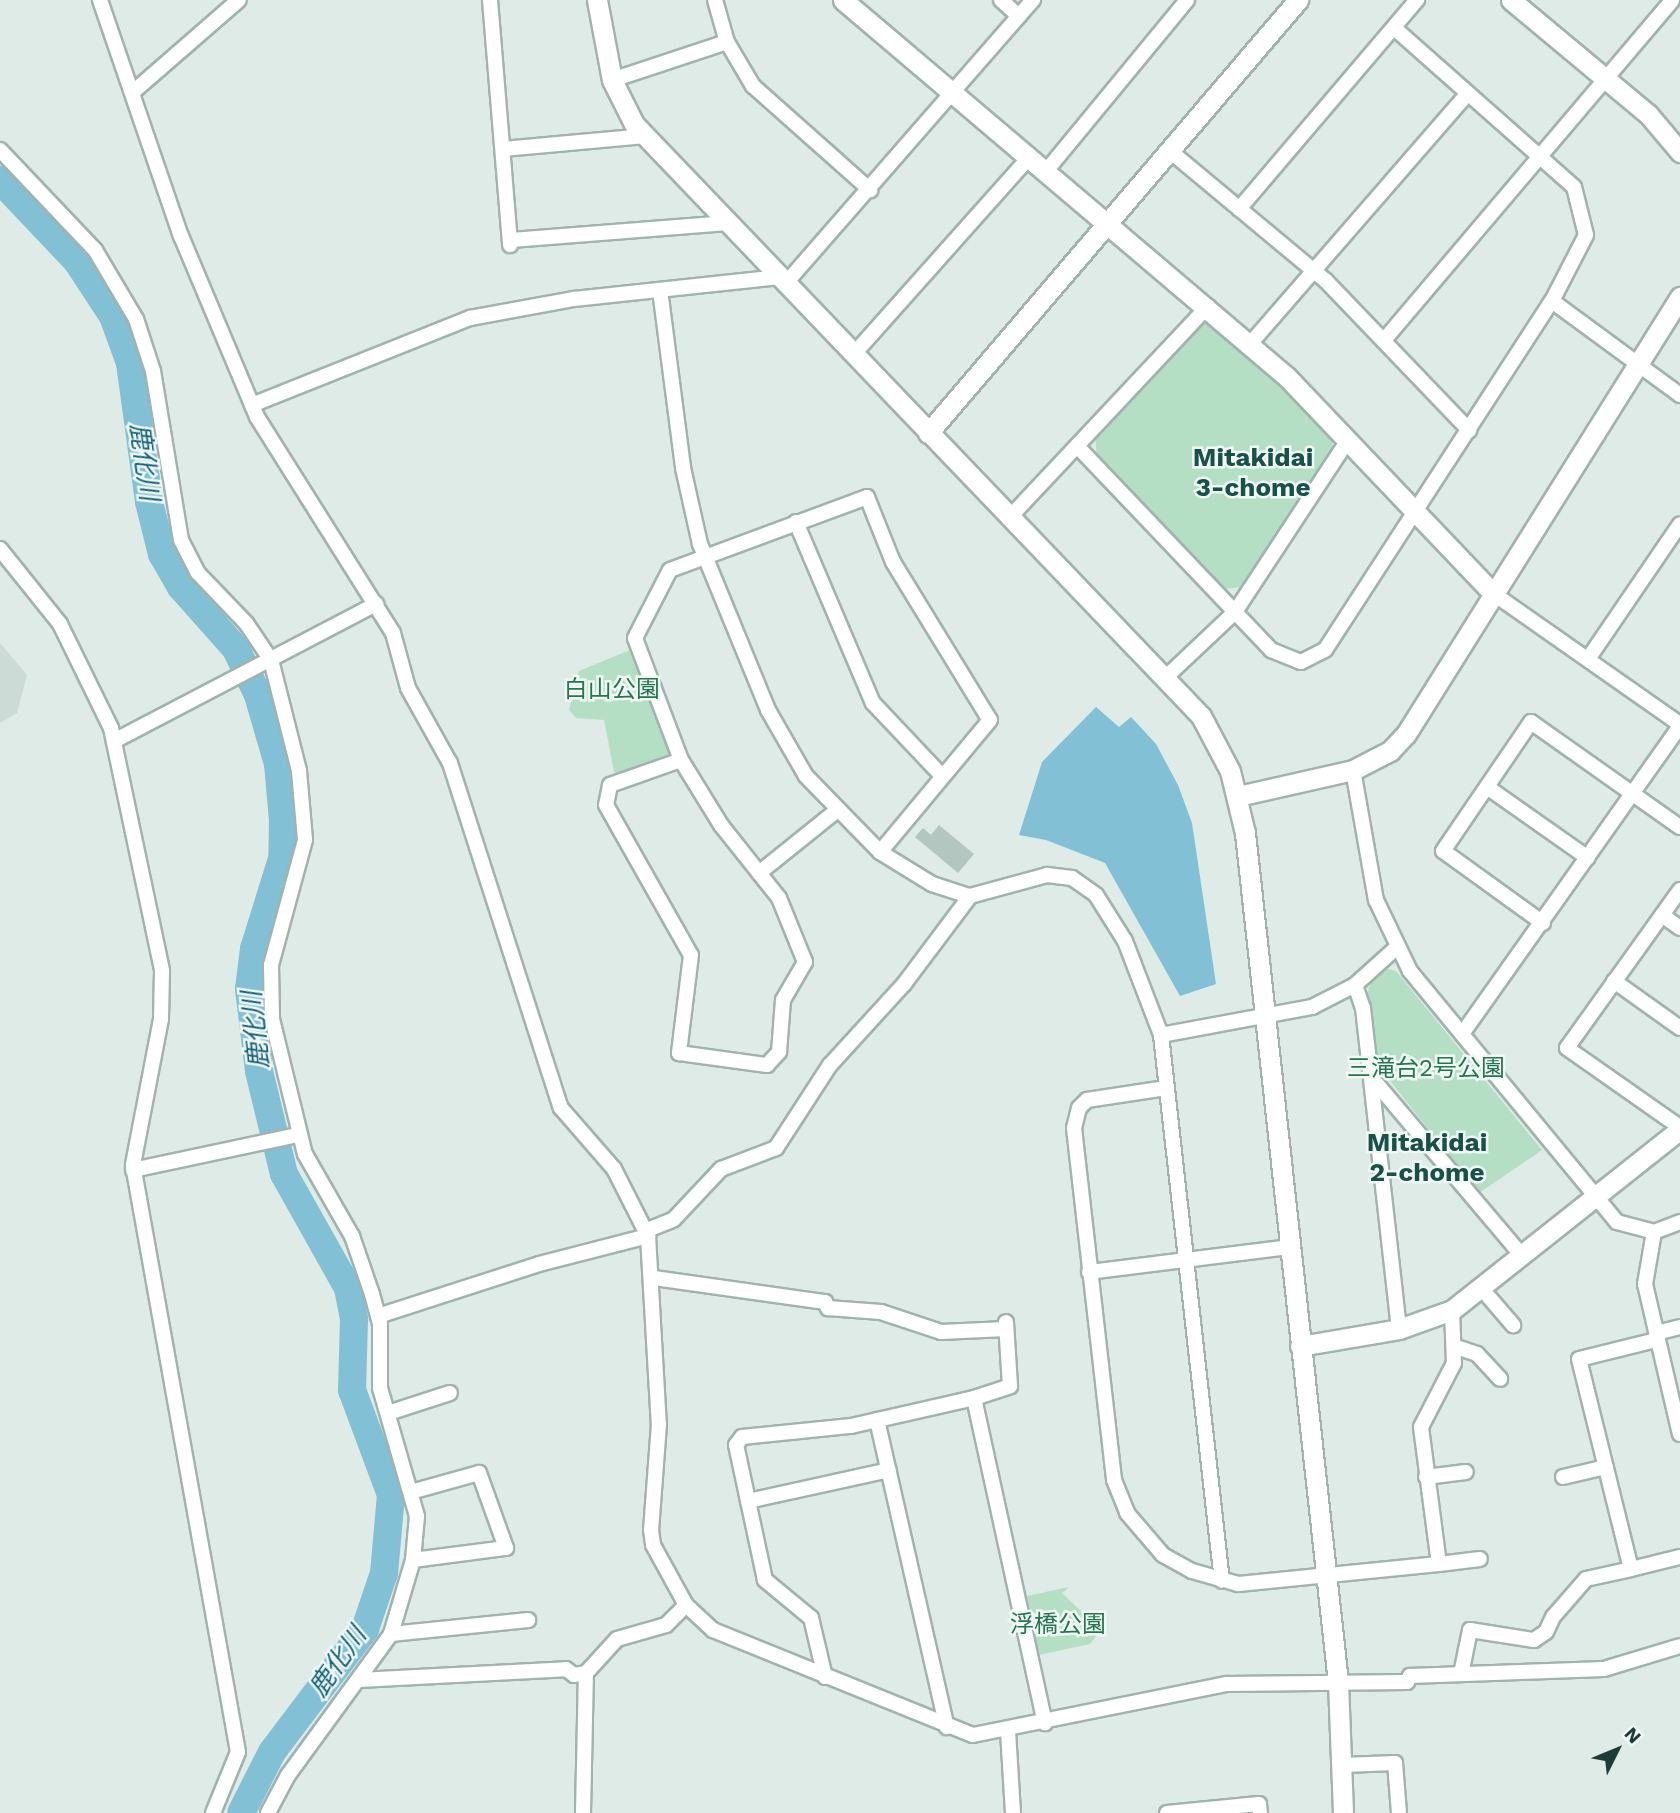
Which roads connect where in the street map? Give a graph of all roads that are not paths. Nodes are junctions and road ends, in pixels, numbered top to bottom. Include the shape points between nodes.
1 (100, 0) edge
2 (240, 0) edge
3 (490, 0) edge
4 (597, 0) edge
5 (715, 0) edge
6 (843, 0) edge
7 (1001, 0) edge
8 (1033, 0) edge
9 (1187, 0) edge
10 (1298, 0) edge
11 (1417, 0) edge
12 (1511, 0) edge
13 (1672, 0) edge
14 (1019, 16) junction
15 (1394, 28) junction
16 (727, 42) junction
17 (1604, 79) junction
18 (612, 80) junction
19 (133, 92) junction
20 (1468, 93) junction
21 (954, 94) junction
22 (645, 136) junction
23 (503, 149) junction
24 (0, 150) edge
25 (1170, 151) junction
26 (1680, 152) edge
27 (1540, 155) junction
28 (1030, 156) junction
29 (1047, 170) junction
30 (870, 190) junction
31 (1240, 209) junction
32 (727, 223) junction
33 (1108, 224) junction
34 (1313, 272) junction
35 (783, 280) junction
36 (660, 290) junction
37 (1680, 297) edge
38 (1552, 301) junction
39 (1208, 306) junction
40 (1384, 339) junction
41 (1250, 344) junction
42 (853, 355) junction
43 (1639, 364) junction
44 (1680, 395) edge
45 (252, 405) junction
46 (1469, 430) junction
47 (928, 433) junction
48 (1348, 440) junction
49 (1077, 446) junction
50 (1416, 511) junction
51 (1010, 517) junction
52 (796, 522) junction
53 (1680, 524) edge
54 (0, 549) edge
55 (706, 558) junction
56 (1494, 594) junction
57 (376, 604) junction
58 (1235, 612) junction
59 (1588, 659) junction
60 (271, 660) junction
61 (1165, 678) junction
62 (1680, 725) edge
63 (114, 741) junction
64 (681, 760) junction
65 (1353, 770) junction
66 (942, 776) junction
67 (1487, 787) junction
68 (1633, 794) junction
69 (1238, 796) junction
70 (836, 811) junction
71 (1680, 827) edge
72 (880, 852) junction
73 (1588, 858) junction
74 (759, 873) junction
75 (1680, 890) edge
76 (970, 896) junction
77 (1662, 915) junction
78 (1542, 923) junction
79 (1680, 928) edge
80 (1396, 948) junction
81 (1614, 981) junction
82 (1355, 985) junction
83 (1265, 1017) junction
84 (1680, 1028) edge
85 (1462, 1034) junction
86 (1161, 1035) junction
87 (1371, 1077) junction
88 (1166, 1088) junction
89 (1680, 1128) edge
90 (296, 1136) junction
91 (133, 1170) junction
92 (1595, 1197) junction
93 (1680, 1222) edge
94 (1654, 1232) junction
95 (647, 1234) junction
96 (1289, 1247) junction
97 (1524, 1257) junction
98 (1186, 1259) junction
99 (1088, 1272) junction
100 (654, 1278) junction
101 (1482, 1289) junction
102 (1452, 1310) junction
103 (378, 1316) junction
104 (1513, 1325) dead end
105 (1680, 1327) edge
106 (1399, 1329) junction
107 (1656, 1337) junction
108 (1300, 1346) junction
109 (1456, 1347) junction
110 (1500, 1380) dead end
111 (450, 1393) dead end
112 (974, 1398) junction
113 (388, 1413) junction
114 (1678, 1418) edge
115 (877, 1420) junction
116 (1680, 1434) edge
117 (1606, 1468) junction
118 (889, 1470) junction
119 (1466, 1472) dead end
120 (1426, 1477) junction
121 (1563, 1477) dead end
122 (414, 1491) junction
123 (748, 1502) junction
124 (1680, 1557) edge
125 (1480, 1559) dead end
126 (413, 1560) junction
127 (1439, 1564) junction
128 (1630, 1569) junction
129 (1326, 1576) junction
130 (1222, 1581) junction
131 (686, 1605) junction
132 (528, 1620) dead end
133 (391, 1634) junction
134 (1680, 1646) edge
135 (586, 1673) junction
136 (1461, 1674) junction
137 (825, 1677) junction
138 (359, 1680) junction
139 (1338, 1682) junction
140 (1045, 1723) junction
141 (947, 1727) junction
142 (1008, 1731) junction
143 (1343, 1765) junction
144 (213, 1813) edge
145 (268, 1813) edge
146 (583, 1813) edge
147 (1013, 1813) edge
148 (1167, 1813) edge
149 (1260, 1813) edge
150 (1343, 1813) edge
151 (1399, 1813) edge

1 - 19 street
2 - 19 street
3 - 23 street
4 - 18 street
5 - 16 street
6 - 21 street
7 - 14 street
8 - 14 street
9 - 29 street
10 - 25 street
11 - 15 street
12 - 17 street
13 - 17 street
14 - 21 street
15 - 20 street
15 - 31 street
16 - 18 street
16 - 30 street via 752,86
17 - 26 street via 1648,114
17 - 27 street
18 - 22 street via 622,106
19 - 45 street via 181,236
20 - 27 street
20 - 34 street
21 - 28 street
21 - 30 street
22 - 23 street
22 - 32 street
23 - 32 street via 511,243
24 - 60 street via 95,250 115,280 143,335 153,371 181,540 198,573 246,623
25 - 31 street
25 - 33 street
27 - 38 street via 1574,187 1586,217 1581,252
27 - 40 street
28 - 29 street
28 - 42 street
29 - 33 street
30 - 35 street
31 - 34 street
32 - 35 street
33 - 39 street
33 - 47 street
34 - 40 street
34 - 41 street
35 - 36 street
35 - 42 street
36 - 45 street via 470,318
36 - 55 street via 683,468
37 - 43 street
38 - 43 street
38 - 46 street
39 - 41 street
39 - 49 street
40 - 46 street
41 - 48 street
42 - 47 street
43 - 44 street
43 - 56 street
45 - 57 street via 281,461
46 - 50 street
47 - 51 street
48 - 50 street
48 - 58 street
49 - 51 street
49 - 58 street
50 - 56 street
50 - 58 street via 1316,658 1281,657
51 - 61 street
52 - 55 street
52 - 66 street via 873,703
52 - 66 street via 867,497 893,562 990,720
53 - 59 street
54 - 63 street via 60,624 86,670
55 - 64 street via 670,570 635,638
55 - 70 street via 779,733
56 - 59 street
56 - 65 street via 1419,718 1390,751
57 - 60 street
57 - 95 street via 396,640 408,688 450,763 561,1108 614,1170
58 - 61 street
59 - 62 street
60 - 63 street
60 - 90 street via 305,818 302,863 273,956 269,991
61 - 69 street via 1201,716
62 - 68 street
63 - 91 street via 164,996
64 - 74 street
64 - 74 street via 610,785 606,805 691,955 679,1054 767,1065 779,1052 783,1000 805,962 779,898
65 - 69 street
65 - 80 street via 1376,900
66 - 72 street
67 - 68 street via 1531,722
67 - 73 street
67 - 78 street via 1443,851
68 - 71 street
68 - 73 street
69 - 83 street
70 - 72 street
70 - 74 street
72 - 76 street via 932,884
73 - 78 street
75 - 77 street
76 - 86 street via 1047,875 1084,884 1125,941
76 - 95 street via 890,1001 830,1065 776,1148 720,1169 674,1219
77 - 79 street
77 - 81 street
78 - 85 street
80 - 82 street
80 - 85 street
81 - 84 street
81 - 89 street via 1567,1048
82 - 83 street via 1312,1007
82 - 87 street
83 - 86 street
83 - 96 street
85 - 92 street
86 - 88 street
87 - 97 street
87 - 106 street
88 - 98 street
88 - 99 street via 1098,1096 1079,1108 1074,1128
89 - 92 street
90 - 91 street
90 - 103 street via 311,1171 352,1236
91 - 144 street via 237,1752
92 - 94 street via 1617,1222
92 - 97 street
93 - 94 street
94 - 107 street via 1645,1284
95 - 100 street
95 - 103 street
96 - 98 street
96 - 108 street
97 - 101 street
98 - 99 street
98 - 130 street
99 - 130 street via 1118,1495 1138,1530 1163,1555
100 - 112 street via 825,1302 828,1308 881,1312 942,1332 1006,1324 1010,1386
100 - 131 street via 659,1424 651,1530 653,1545
101 - 102 street
101 - 104 street
102 - 106 street
102 - 109 street
103 - 113 street via 377,1373
105 - 107 street
106 - 108 street
107 - 114 street
107 - 117 street via 1580,1359
108 - 129 street
109 - 110 street via 1477,1354
109 - 120 street via 1450,1374 1421,1427
111 - 113 street
112 - 115 street
112 - 140 street
113 - 122 street
114 - 116 street
115 - 118 street
115 - 123 street via 742,1437 736,1445
117 - 121 street
117 - 128 street
118 - 123 street
118 - 141 street
119 - 120 street
120 - 127 street
122 - 126 street
122 - 126 street via 479,1474 506,1548
123 - 137 street via 765,1580 811,1618
124 - 128 street
125 - 127 street
126 - 133 street
127 - 129 street
128 - 136 street via 1586,1579 1552,1617 1546,1632 1534,1640 1470,1630
129 - 130 street
129 - 139 street
131 - 135 street via 666,1625 617,1639
131 - 137 street via 713,1630
132 - 133 street
133 - 138 street
134 - 136 street via 1604,1669
135 - 138 street via 574,1675 566,1669
135 - 146 street
136 - 139 street
137 - 141 street
138 - 145 street via 288,1775
139 - 140 street via 1227,1684
139 - 143 street
140 - 142 street
141 - 142 street via 973,1735
142 - 147 street
143 - 150 street
143 - 151 street via 1395,1763
148 - 149 street via 1259,1804

